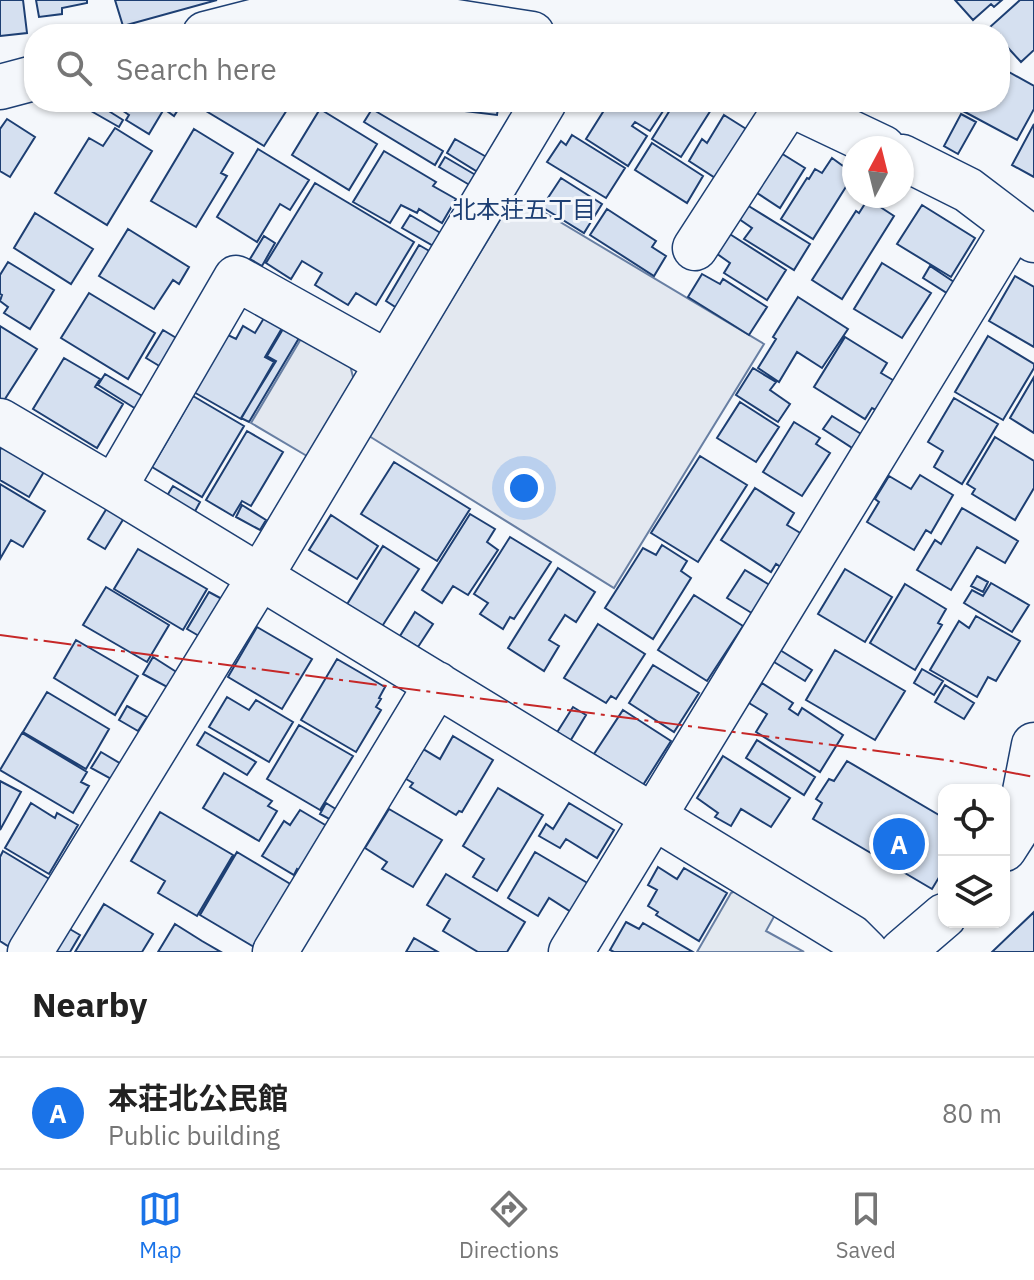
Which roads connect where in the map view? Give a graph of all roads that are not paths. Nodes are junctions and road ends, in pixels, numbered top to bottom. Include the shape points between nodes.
1 (374, 5) edge
2 (258, 10) edge
3 (227, 24) edge
4 (478, 24) edge
5 (24, 81) edge
6 (0, 87) edge
7 (538, 112) edge
8 (782, 112) edge
9 (807, 112) edge
10 (858, 136) edge
11 (914, 163) edge
12 (1024, 232) edge
13 (695, 248) dead end
14 (388, 363) junction
15 (0, 421) edge
16 (114, 488) junction
17 (260, 577) junction
18 (437, 684) junction
19 (1034, 745) edge
20 (653, 816) junction
21 (1010, 840) edge
22 (938, 921) edge
23 (30, 952) edge
24 (275, 952) edge
25 (571, 952) edge
26 (866, 952) edge
27 (902, 952) edge

1 - 2 street
1 - 4 street
2 - 3 street
5 - 6 street
7 - 14 street
8 - 13 street
9 - 10 street
11 - 12 street via 968,190
12 - 20 street
14 - 16 street via 236,278
14 - 17 street
15 - 16 street
16 - 17 street
17 - 18 street
17 - 23 street
18 - 20 street
18 - 24 street
19 - 21 street via 1018,827
20 - 25 street
20 - 26 street via 851,937
22 - 27 street

